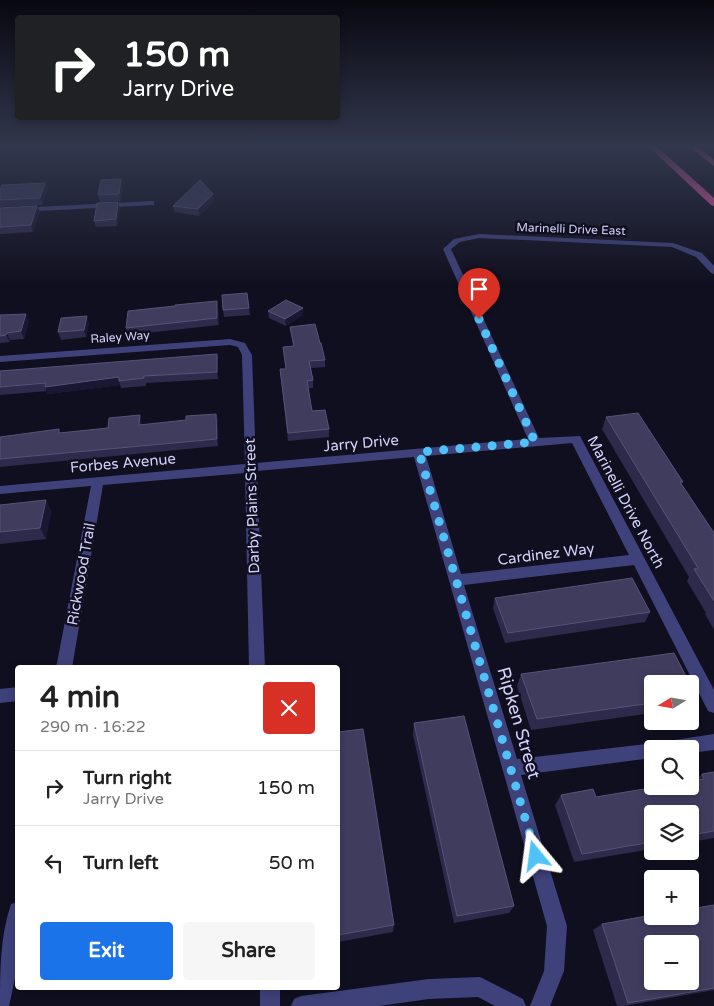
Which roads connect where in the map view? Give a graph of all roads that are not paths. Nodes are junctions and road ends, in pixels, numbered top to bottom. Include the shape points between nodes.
1 (702, 192) edge
2 (151, 203) dead end
3 (714, 203) edge
4 (0, 211) edge
5 (714, 271) edge
6 (242, 345) joint
7 (0, 359) edge
8 (535, 442) junction
9 (419, 452) junction
10 (250, 468) junction
11 (98, 482) junction
12 (0, 490) edge
13 (638, 559) junction
14 (456, 580) junction
15 (65, 665) edge
16 (258, 665) edge
17 (15, 694) edge
18 (0, 696) edge
19 (714, 706) edge
20 (714, 742) edge
21 (699, 744) edge
22 (644, 751) edge
23 (511, 768) junction
24 (15, 926) edge
25 (270, 990) edge
26 (0, 1002) edge
27 (270, 1006) edge
28 (301, 1006) edge
29 (516, 1006) edge
30 (540, 1006) edge

1 - 3 highway
2 - 4 street
5 - 8 street, Marinelli Drive East via 699,255 673,245 479,236 453,241 447,249
6 - 7 street, Raley Way via 230,342
6 - 10 street, Darby Plains Street via 247,355
8 - 9 street, Jarry Drive
8 - 13 street, Marinelli Drive North via 576,439
9 - 10 street, Jarry Drive
9 - 14 street, Ripken Street
10 - 11 street, Forbes Avenue
10 - 16 street, Darby Plains Street
11 - 12 street, Forbes Avenue
11 - 15 street, Rickwood Trail
13 - 14 street, Cardinez Way
13 - 19 street, Marinelli Drive North
14 - 23 street, Ripken Street
17 - 18 street
20 - 21 street
22 - 23 street
23 - 30 street, Ripken Street via 557,926 554,971
24 - 26 street
25 - 27 street
28 - 29 street via 430,989 480,988

